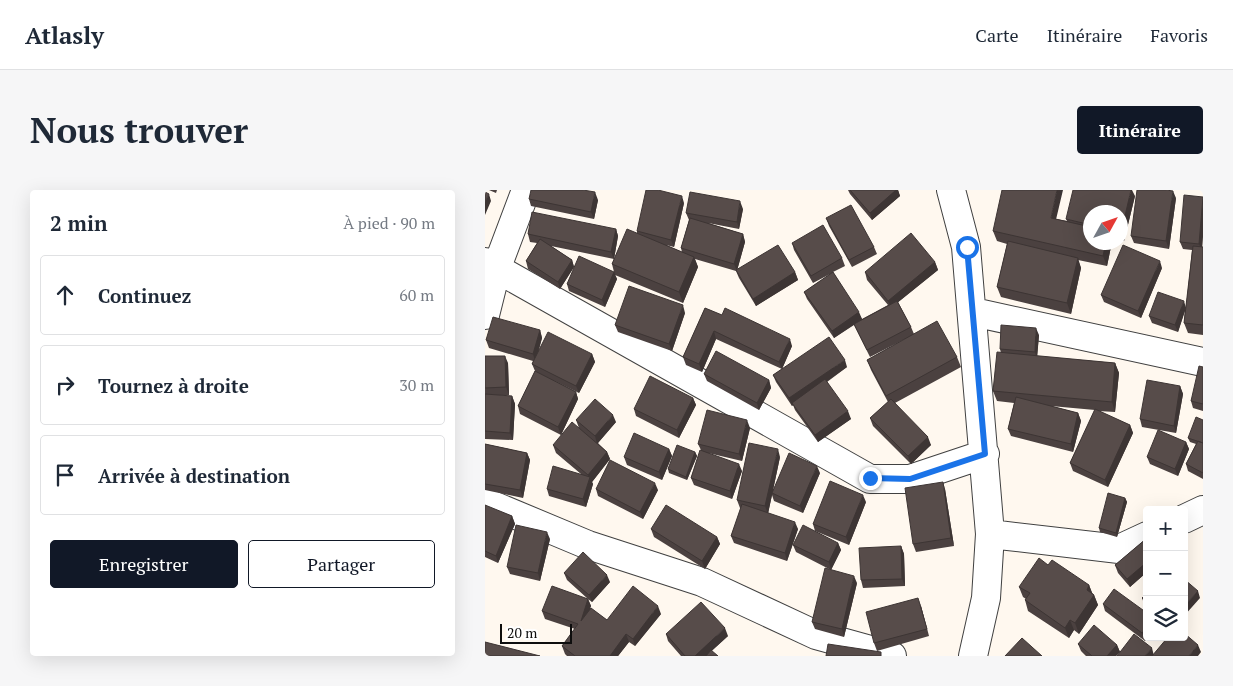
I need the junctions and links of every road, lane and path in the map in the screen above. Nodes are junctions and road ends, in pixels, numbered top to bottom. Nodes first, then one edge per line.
1 (526, 190) edge
2 (951, 190) edge
3 (491, 264) edge
4 (973, 312) junction
5 (485, 315) edge
6 (1203, 362) edge
7 (985, 454) junction
8 (485, 502) edge
9 (1203, 510) edge
10 (1188, 517) edge
11 (990, 534) junction
12 (1143, 538) edge
13 (892, 656) edge
14 (973, 656) edge

1 - 3 street
2 - 4 street
3 - 5 street
3 - 7 street
4 - 6 street
4 - 7 street
7 - 11 street
8 - 13 street
9 - 10 street
11 - 12 street
11 - 14 street

